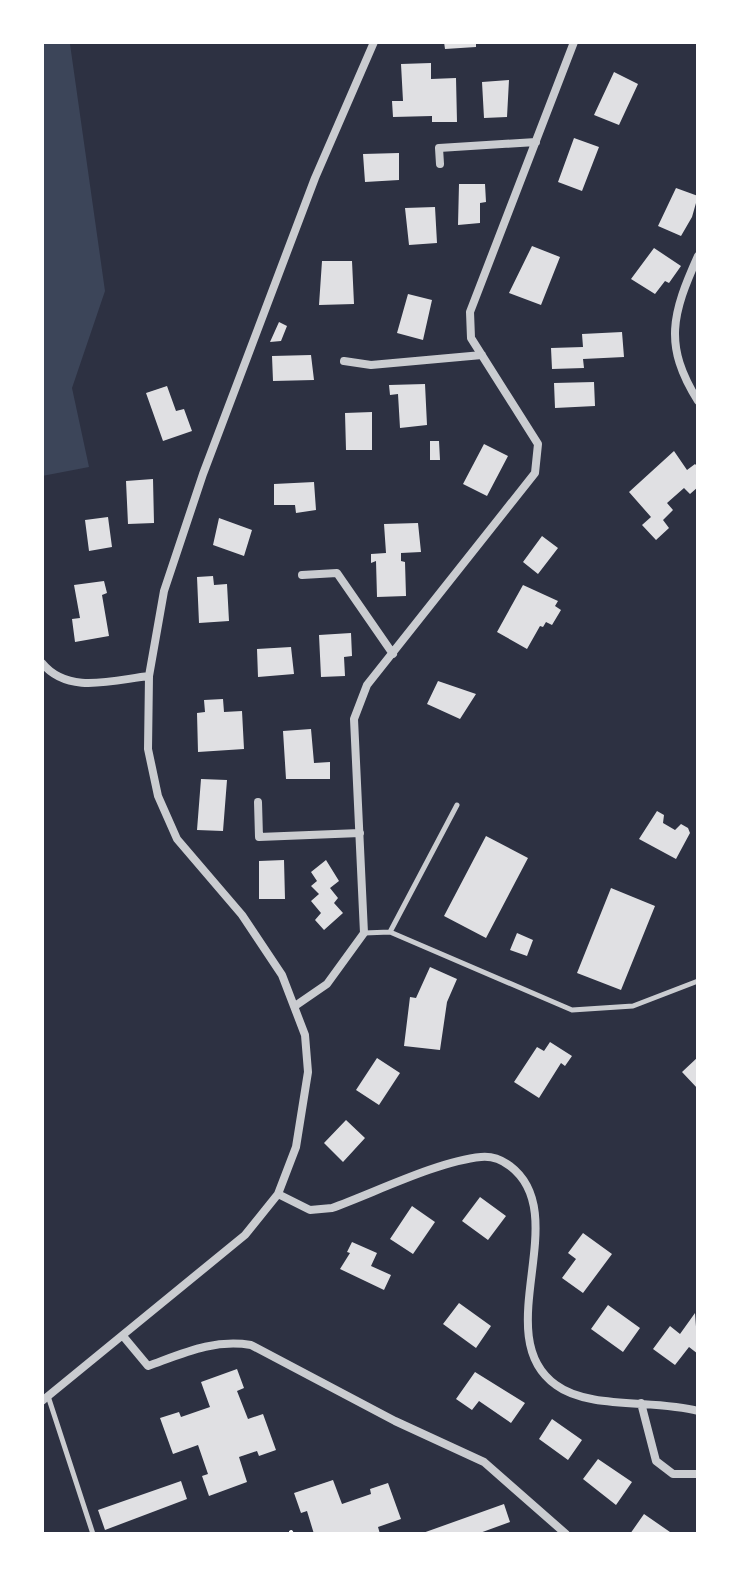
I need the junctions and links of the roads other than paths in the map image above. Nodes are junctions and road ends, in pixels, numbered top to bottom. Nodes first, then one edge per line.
1 (374, 42) edge
2 (574, 42) edge
3 (536, 142) junction
4 (440, 164) dead end
5 (698, 256) edge
6 (482, 355) junction
7 (344, 361) dead end
8 (698, 401) edge
9 (302, 575) dead end
10 (393, 654) junction
11 (42, 663) edge
12 (149, 676) junction
13 (258, 802) dead end
14 (457, 805) dead end
15 (360, 833) junction
16 (390, 932) junction
17 (364, 933) junction
18 (698, 981) edge
19 (295, 1006) junction
20 (278, 1194) junction
21 (123, 1336) junction
22 (45, 1399) edge
23 (641, 1403) junction
24 (698, 1411) edge
25 (698, 1474) edge
26 (93, 1534) edge
27 (566, 1534) edge

1 - 12 street
2 - 3 street
3 - 4 street
3 - 6 street
5 - 8 street
6 - 7 street
6 - 10 street
9 - 10 street
10 - 15 street
11 - 12 street
12 - 19 street
13 - 15 street
14 - 16 lane
15 - 17 street
16 - 17 lane
16 - 18 lane
17 - 19 street
19 - 20 street
20 - 21 street
20 - 23 street
21 - 22 street
21 - 27 street
22 - 26 lane
23 - 24 street
23 - 25 street

